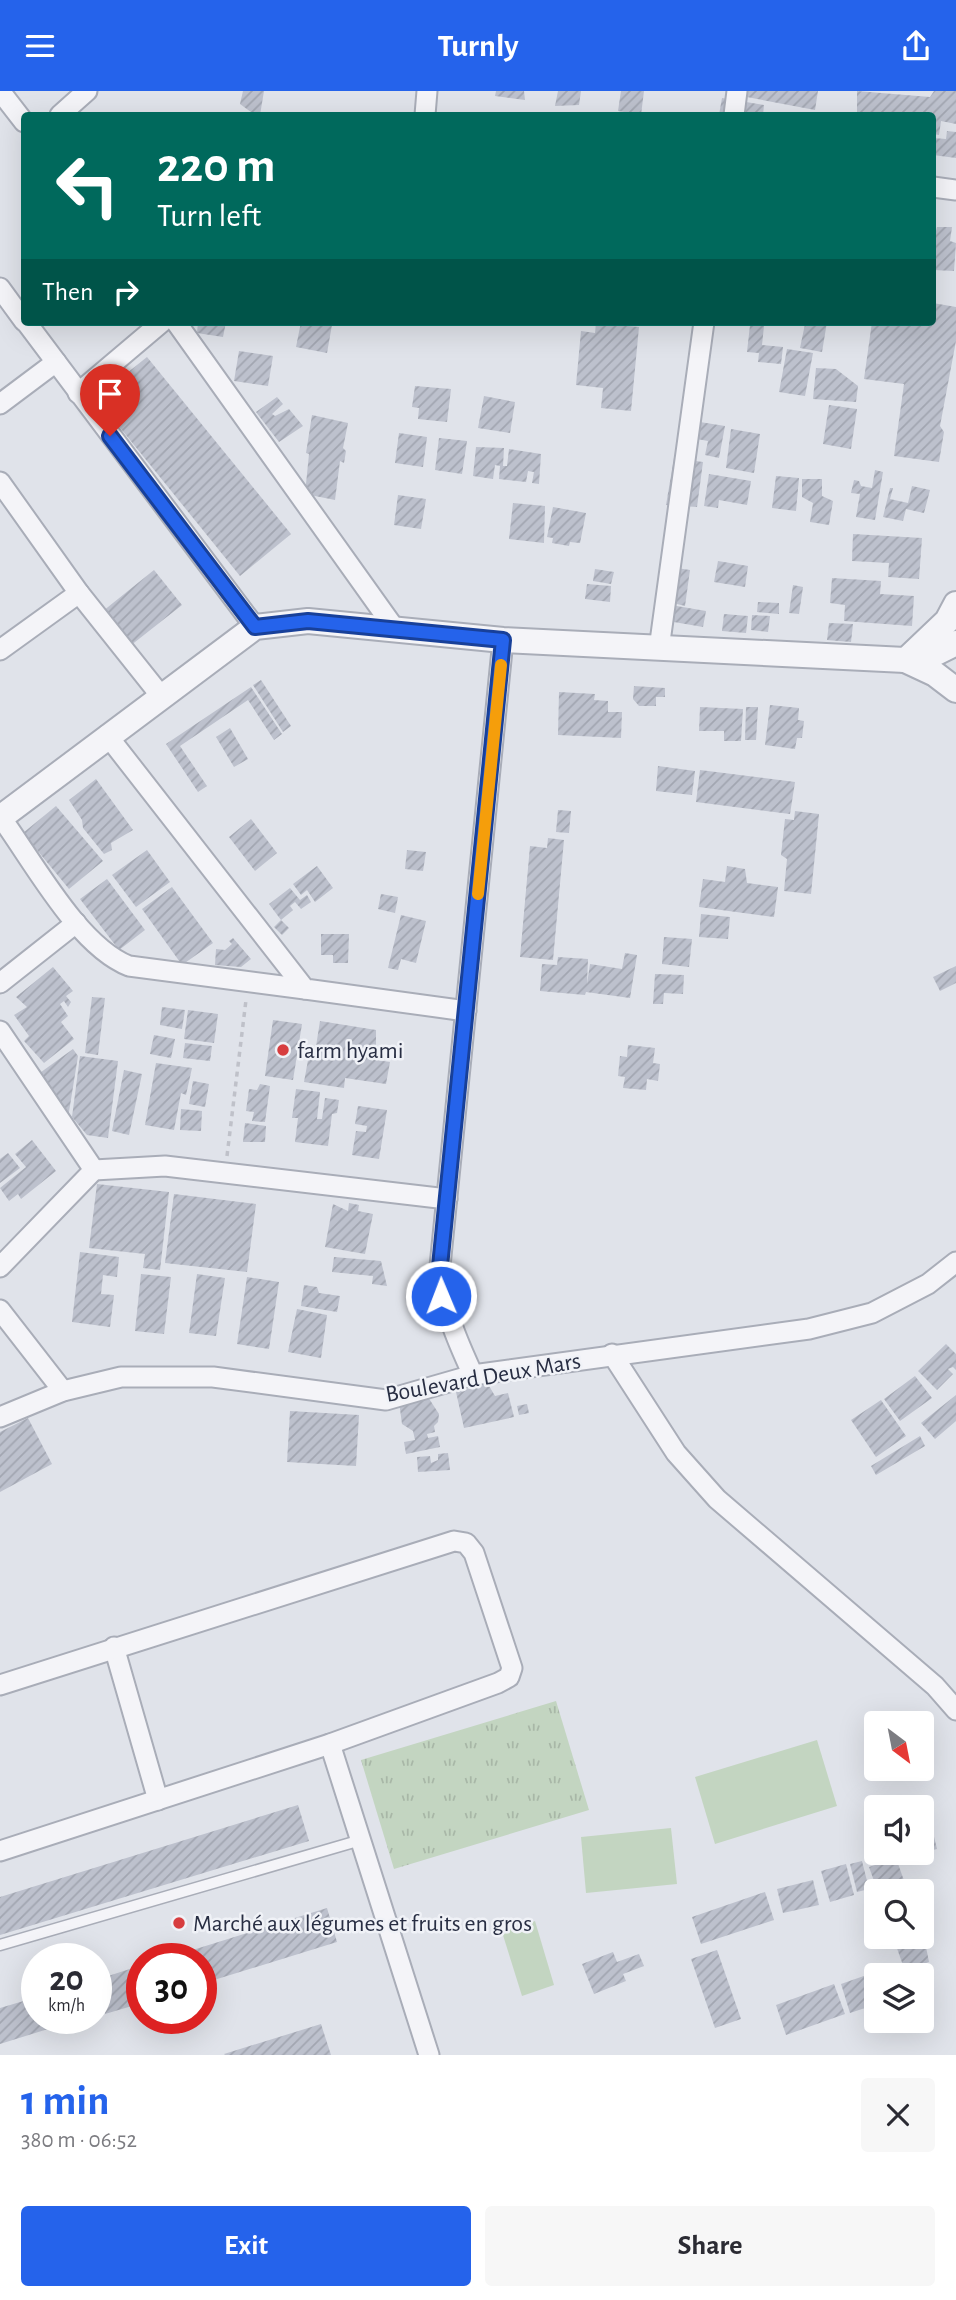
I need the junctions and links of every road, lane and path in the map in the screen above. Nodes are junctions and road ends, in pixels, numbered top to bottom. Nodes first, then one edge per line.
1 (0, 91) edge
2 (87, 91) edge
3 (427, 91) edge
4 (737, 91) edge
5 (63, 112) edge
6 (425, 112) edge
7 (734, 112) edge
8 (21, 118) edge
9 (936, 187) edge
10 (956, 190) edge
11 (0, 288) edge
12 (21, 316) edge
13 (29, 326) edge
14 (157, 326) edge
15 (179, 326) edge
16 (703, 326) edge
17 (56, 362) junction
18 (78, 393) junction
19 (0, 404) edge
20 (0, 482) edge
21 (79, 593) junction
22 (956, 604) edge
23 (255, 627) junction
24 (395, 629) junction
25 (503, 640) junction
26 (956, 643) edge
27 (2, 646) edge
28 (659, 649) junction
29 (905, 660) junction
30 (956, 690) edge
31 (160, 696) junction
32 (107, 734) junction
33 (0, 817) edge
34 (76, 923) junction
35 (0, 983) edge
36 (248, 984) junction
37 (304, 989) junction
38 (466, 1011) junction
39 (0, 1031) edge
40 (94, 1170) junction
41 (225, 1175) junction
42 (447, 1199) junction
43 (956, 1262) edge
44 (0, 1267) edge
45 (0, 1310) edge
46 (612, 1355) junction
47 (473, 1375) junction
48 (64, 1391) junction
49 (0, 1417) edge
50 (114, 1647) junction
51 (0, 1685) edge
52 (956, 1710) edge
53 (330, 1744) junction
54 (158, 1800) junction
55 (360, 1840) junction
56 (0, 1851) edge
57 (0, 1945) edge
58 (429, 2055) edge

1 - 8 street
2 - 5 street
3 - 6 street
4 - 7 street
9 - 10 street
11 - 12 street
13 - 17 street
14 - 18 street
15 - 24 street
16 - 28 street
17 - 18 street
17 - 19 street
18 - 23 street
20 - 21 street
21 - 27 street
21 - 31 street
22 - 29 street
23 - 24 street
23 - 31 street
24 - 25 street
25 - 28 street
25 - 38 street
26 - 29 street
28 - 29 street
29 - 30 street
31 - 32 street
32 - 33 street
32 - 37 street
33 - 34 street
34 - 35 street
34 - 36 street
36 - 37 street
36 - 41 path
37 - 38 street
38 - 42 street
39 - 40 street
40 - 41 street
40 - 44 street
41 - 42 street
42 - 47 street
43 - 46 street, Boulevard Deux Mars
45 - 48 street
46 - 47 street, Boulevard Deux Mars
46 - 52 street
47 - 48 street, Boulevard Deux Mars
48 - 49 street, Boulevard Deux Mars
50 - 51 street
50 - 53 street
50 - 54 street
53 - 54 street
53 - 55 street
54 - 56 street
55 - 57 lane
55 - 58 street

